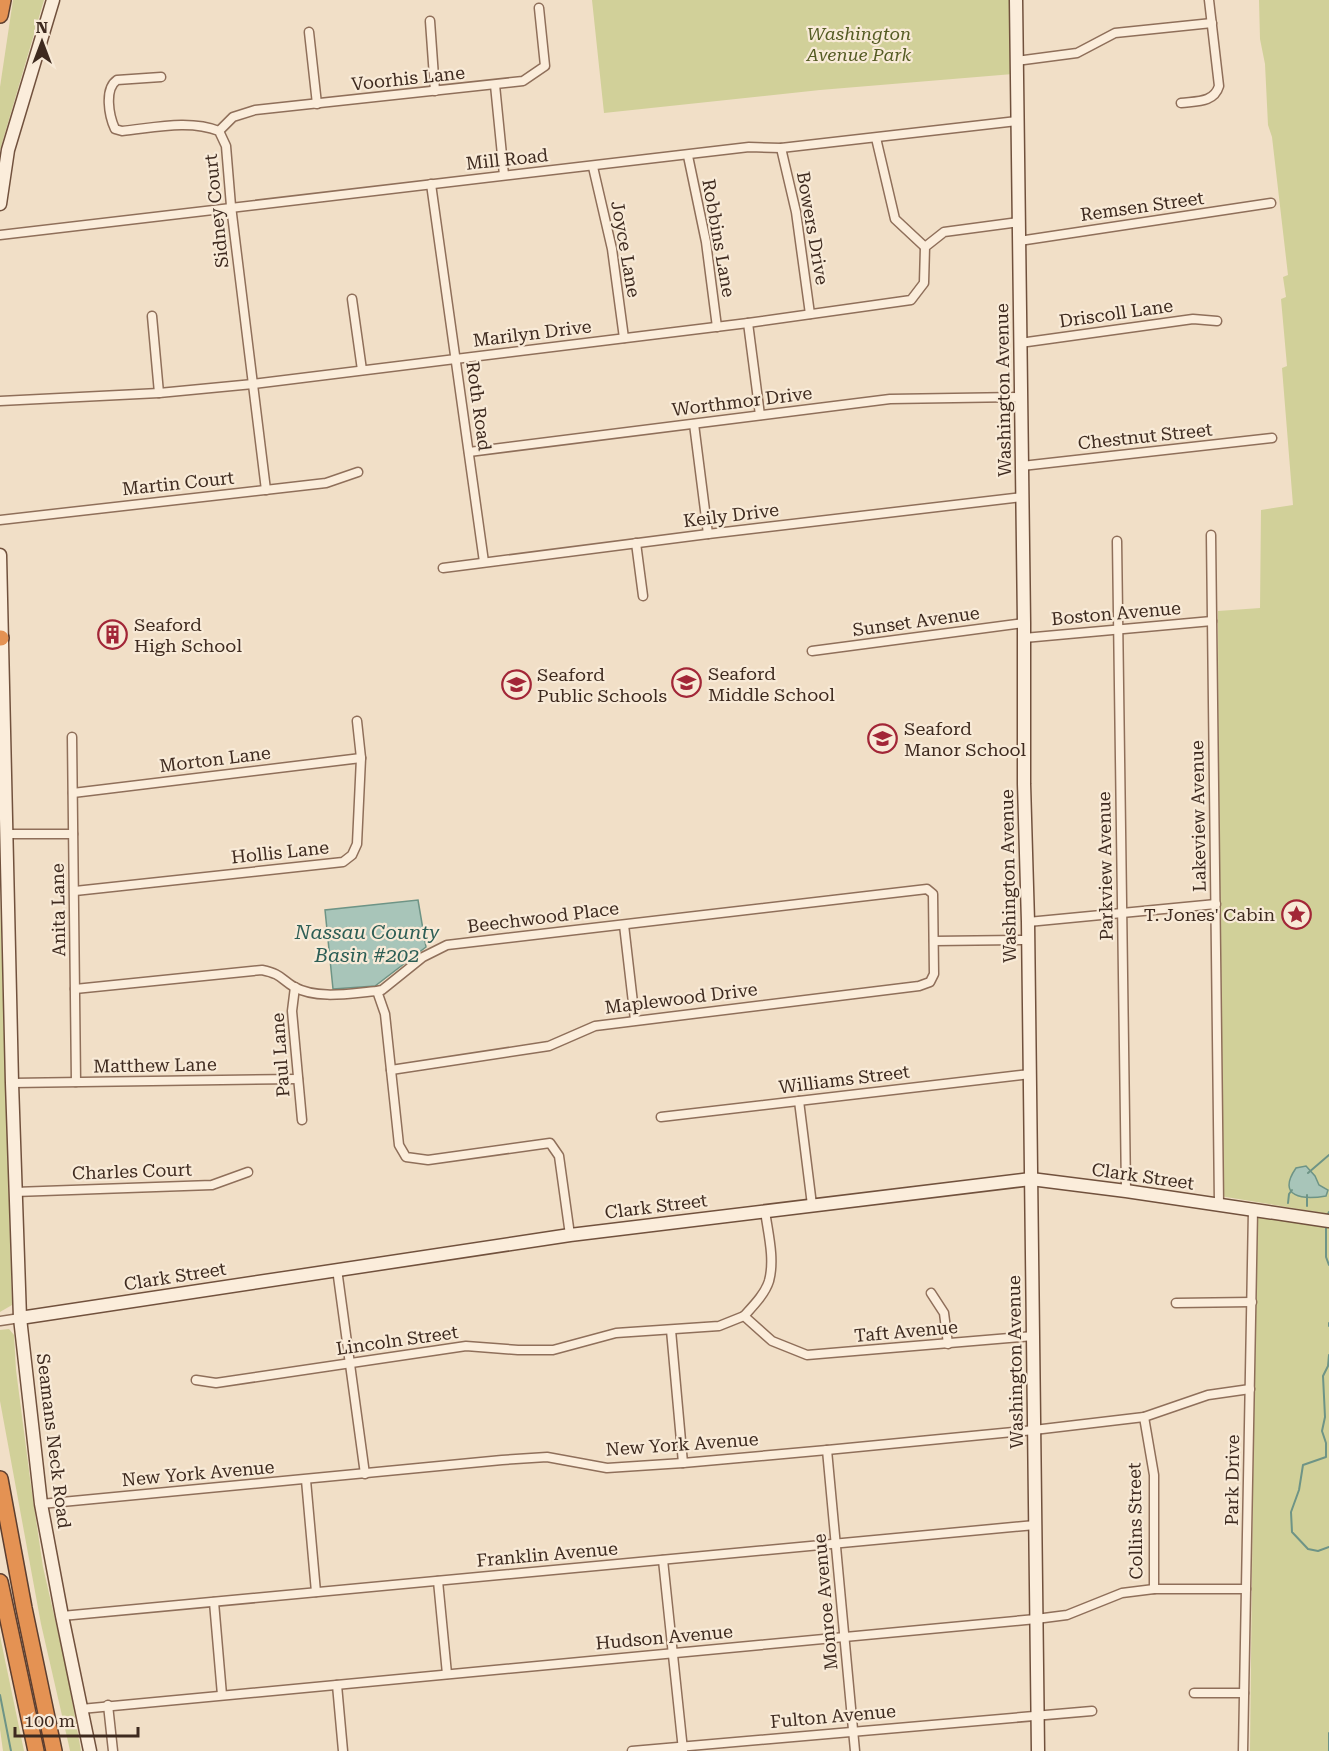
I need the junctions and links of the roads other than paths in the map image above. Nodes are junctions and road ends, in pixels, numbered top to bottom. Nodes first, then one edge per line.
1 (3, 0) edge
2 (53, 0) edge
3 (1016, 0) edge
4 (1209, 0) edge
5 (539, 8) dead end
6 (0, 15) edge
7 (430, 21) dead end
8 (1212, 23) junction
9 (309, 32) dead end
10 (1016, 60) junction
11 (161, 76) dead end
12 (495, 85) junction
13 (435, 91) junction
14 (1181, 103) dead end
15 (317, 104) junction
16 (1017, 121) junction
17 (219, 132) junction
18 (876, 138) junction
19 (781, 148) junction
20 (688, 156) junction
21 (593, 167) junction
22 (504, 175) junction
23 (431, 184) junction
24 (1271, 203) dead end
25 (0, 204) edge
26 (231, 206) junction
27 (1018, 222) junction
28 (0, 235) edge
29 (1019, 241) junction
30 (925, 247) junction
31 (352, 299) dead end
32 (810, 314) junction
33 (152, 316) dead end
34 (1217, 321) dead end
35 (748, 323) junction
36 (717, 327) junction
37 (624, 338) junction
38 (1020, 343) junction
39 (456, 359) junction
40 (362, 370) junction
41 (253, 384) junction
42 (159, 393) junction
43 (1021, 397) junction
44 (0, 401) edge
45 (760, 415) junction
46 (694, 424) junction
47 (1272, 438) dead end
48 (469, 452) junction
49 (1022, 466) junction
50 (358, 471) dead end
51 (266, 490) junction
52 (1023, 497) junction
53 (0, 520) edge
54 (708, 534) junction
55 (1211, 535) dead end
56 (1117, 541) dead end
57 (636, 543) junction
58 (0, 555) edge
59 (484, 562) junction
60 (443, 568) dead end
61 (643, 596) dead end
62 (1212, 621) junction
63 (1024, 623) junction
64 (1118, 630) junction
65 (1, 638) edge
66 (1024, 638) junction
67 (813, 651) dead end
68 (357, 721) dead end
69 (72, 737) dead end
70 (361, 758) junction
71 (73, 793) junction
72 (7, 834) junction
73 (73, 834) junction
74 (75, 891) junction
75 (1216, 904) junction
76 (1122, 913) junction
77 (1028, 922) junction
78 (624, 925) junction
79 (1027, 940) junction
80 (934, 941) junction
81 (295, 987) junction
82 (75, 989) junction
83 (377, 991) junction
84 (635, 1020) junction
85 (391, 1070) junction
86 (1030, 1074) junction
87 (298, 1079) junction
88 (76, 1082) junction
89 (12, 1083) junction
90 (799, 1101) junction
91 (661, 1117) dead end
92 (302, 1120) dead end
93 (248, 1172) dead end
94 (1031, 1179) junction
95 (1126, 1191) junction
96 (15, 1192) junction
97 (1219, 1204) junction
98 (812, 1205) junction
99 (1253, 1210) junction
100 (765, 1211) junction
101 (1324, 1220) edge
102 (570, 1235) junction
103 (337, 1269) junction
104 (931, 1293) dead end
105 (1252, 1302) junction
106 (1176, 1303) dead end
107 (744, 1316) junction
108 (20, 1317) junction
109 (0, 1321) edge
110 (671, 1330) junction
111 (1033, 1336) junction
112 (948, 1344) junction
113 (351, 1363) junction
114 (196, 1380) dead end
115 (1250, 1389) junction
116 (1143, 1417) junction
117 (1034, 1430) junction
118 (827, 1450) junction
119 (683, 1463) junction
120 (365, 1474) junction
121 (0, 1479) edge
122 (306, 1480) junction
123 (42, 1504) junction
124 (1035, 1525) junction
125 (836, 1543) junction
126 (663, 1560) junction
127 (438, 1581) junction
128 (0, 1582) edge
129 (1154, 1589) junction
130 (1246, 1589) junction
131 (316, 1592) junction
132 (214, 1602) junction
133 (62, 1616) junction
134 (1036, 1619) junction
135 (845, 1637) junction
136 (673, 1653) junction
137 (447, 1674) junction
138 (337, 1684) junction
139 (1244, 1693) junction
140 (1194, 1694) dead end
141 (222, 1695) junction
142 (108, 1705) junction
143 (81, 1708) junction
144 (1092, 1711) dead end
145 (1037, 1714) junction
146 (853, 1731) junction
147 (683, 1749) edge
148 (36, 1751) edge
149 (54, 1751) edge
150 (90, 1751) edge
151 (113, 1751) edge
152 (343, 1751) edge
153 (632, 1751) edge
154 (855, 1751) edge
155 (1038, 1751) edge
156 (1243, 1751) edge

1 - 6 highway
2 - 25 street
3 - 10 street, Washington Avenue
4 - 8 street
5 - 12 street, Voorhis Lane
7 - 13 street
8 - 10 street
8 - 14 street
9 - 15 street
10 - 16 street, Washington Avenue
11 - 17 street, Sidney Court
12 - 13 street, Voorhis Lane
12 - 22 street
13 - 15 street, Voorhis Lane
15 - 17 street, Voorhis Lane
16 - 18 street, Mill Road
16 - 27 street, Washington Avenue
17 - 26 street, Sidney Court
18 - 19 street, Mill Road
18 - 30 street
19 - 20 street, Mill Road
19 - 32 street, Bowers Drive
20 - 21 street, Mill Road
20 - 36 street, Robbins Lane
21 - 22 street, Mill Road
21 - 37 street, Joyce Lane
22 - 23 street, Mill Road
23 - 26 street, Mill Road
23 - 39 street, Roth Road
24 - 29 street, Remsen Street
26 - 28 street, Mill Road
26 - 41 street, Sidney Court
27 - 29 street, Washington Avenue
27 - 30 street
29 - 38 street, Washington Avenue
30 - 32 street, Marilyn Drive
31 - 40 street
32 - 35 street, Marilyn Drive
33 - 42 street
34 - 38 street, Driscoll Lane
35 - 36 street, Marilyn Drive
35 - 45 street
36 - 37 street, Marilyn Drive
37 - 39 street, Marilyn Drive
38 - 43 street, Washington Avenue
39 - 40 street, Marilyn Drive
39 - 48 street, Roth Road
40 - 41 street, Marilyn Drive
41 - 42 street, Marilyn Drive
41 - 51 street, Sidney Court
42 - 44 street, Marilyn Drive
43 - 45 street, Worthmor Drive
43 - 49 street, Washington Avenue
45 - 46 street, Worthmor Drive
46 - 48 street, Worthmor Drive
46 - 54 street
47 - 49 street, Chestnut Street
48 - 59 street, Roth Road
49 - 52 street, Washington Avenue
50 - 51 street, Martin Court
51 - 53 street, Martin Court
52 - 54 street, Keily Drive
52 - 63 street, Washington Avenue
54 - 57 street, Keily Drive
55 - 62 street, Lakeview Avenue
56 - 64 street, Parkview Avenue
57 - 59 street, Keily Drive
57 - 61 street
58 - 65 street, Seamans Neck Road
59 - 60 street, Keily Drive
62 - 64 street, Boston Avenue
62 - 75 street, Lakeview Avenue
63 - 66 street, Washington Avenue
63 - 67 street, Sunset Avenue
64 - 66 street, Boston Avenue
64 - 76 street, Parkview Avenue
65 - 72 street, Seamans Neck Road
66 - 77 street, Washington Avenue
68 - 70 street, Hollis Lane
69 - 71 street, Anita Lane
70 - 71 street, Morton Lane
70 - 74 street, Hollis Lane
71 - 73 street, Anita Lane
72 - 73 street
72 - 89 street, Seamans Neck Road
73 - 74 street, Anita Lane
74 - 82 street, Anita Lane
75 - 76 street
75 - 97 street, Lakeview Avenue
76 - 77 street
76 - 95 street, Parkview Avenue
77 - 79 street, Washington Avenue
78 - 80 street, Beechwood Place
78 - 83 street, Beechwood Place
78 - 84 street
79 - 80 street
79 - 86 street, Washington Avenue
80 - 84 street, Maplewood Drive
81 - 82 street
81 - 83 street
81 - 87 street, Paul Lane
82 - 88 street, Anita Lane
83 - 85 street
84 - 85 street, Maplewood Drive
85 - 102 street
86 - 90 street, Williams Street
86 - 94 street, Washington Avenue
87 - 88 street, Matthew Lane
87 - 92 street, Paul Lane
88 - 89 street, Matthew Lane
89 - 96 street, Seamans Neck Road
90 - 91 street, Williams Street
90 - 98 street
93 - 96 street, Charles Court
94 - 95 street, Clark Street
94 - 98 street, Clark Street
94 - 111 street, Washington Avenue
95 - 97 street, Clark Street
96 - 108 street, Seamans Neck Road
97 - 99 street, Clark Street
98 - 100 street, Clark Street
99 - 101 street, Clark Street
99 - 105 street, Park Drive
100 - 102 street, Clark Street
100 - 107 street
102 - 103 street, Clark Street
103 - 108 street, Clark Street
103 - 113 street
104 - 112 street
105 - 106 street
105 - 115 street, Park Drive
107 - 110 street, Lincoln Street
107 - 112 street, Taft Avenue
108 - 109 street, Clark Street
108 - 123 street, Seamans Neck Road
110 - 113 street, Lincoln Street
110 - 119 street
111 - 112 street, Taft Avenue
111 - 117 street, Washington Avenue
113 - 114 street, Lincoln Street
113 - 120 street
115 - 116 street, New York Avenue
115 - 130 street, Park Drive
116 - 117 street, New York Avenue
116 - 129 street, Collins Street
117 - 118 street, New York Avenue
117 - 124 street, Washington Avenue
118 - 119 street, New York Avenue
118 - 125 street, Monroe Avenue
119 - 120 street, New York Avenue
120 - 122 street, New York Avenue
121 - 149 highway
122 - 123 street, New York Avenue
122 - 131 street
123 - 133 street, Seamans Neck Road
124 - 125 street, Franklin Avenue
124 - 134 street, Washington Avenue
125 - 126 street, Franklin Avenue
125 - 135 street, Monroe Avenue
126 - 127 street, Franklin Avenue
126 - 136 street
127 - 131 street, Franklin Avenue
127 - 137 street
128 - 148 highway
129 - 130 street, Hudson Avenue
129 - 134 street, Hudson Avenue
130 - 139 street, Park Drive
131 - 132 street, Franklin Avenue
132 - 133 street, Franklin Avenue
132 - 141 street
133 - 143 street, Seamans Neck Road
134 - 135 street, Hudson Avenue
134 - 145 street, Washington Avenue
135 - 136 street, Hudson Avenue
135 - 146 street, Monroe Avenue
136 - 137 street, Hudson Avenue
136 - 147 street
137 - 138 street, Hudson Avenue
138 - 141 street, Hudson Avenue
138 - 152 street
139 - 140 street
139 - 156 street, Park Drive
141 - 142 street, Hudson Avenue
142 - 143 street, Hudson Avenue
142 - 151 street
143 - 150 street, Seamans Neck Road
144 - 145 street, Fulton Avenue
145 - 146 street, Fulton Avenue
145 - 155 street, Washington Avenue
146 - 147 street, Fulton Avenue
146 - 154 street, Monroe Avenue
147 - 153 street, Fulton Avenue

